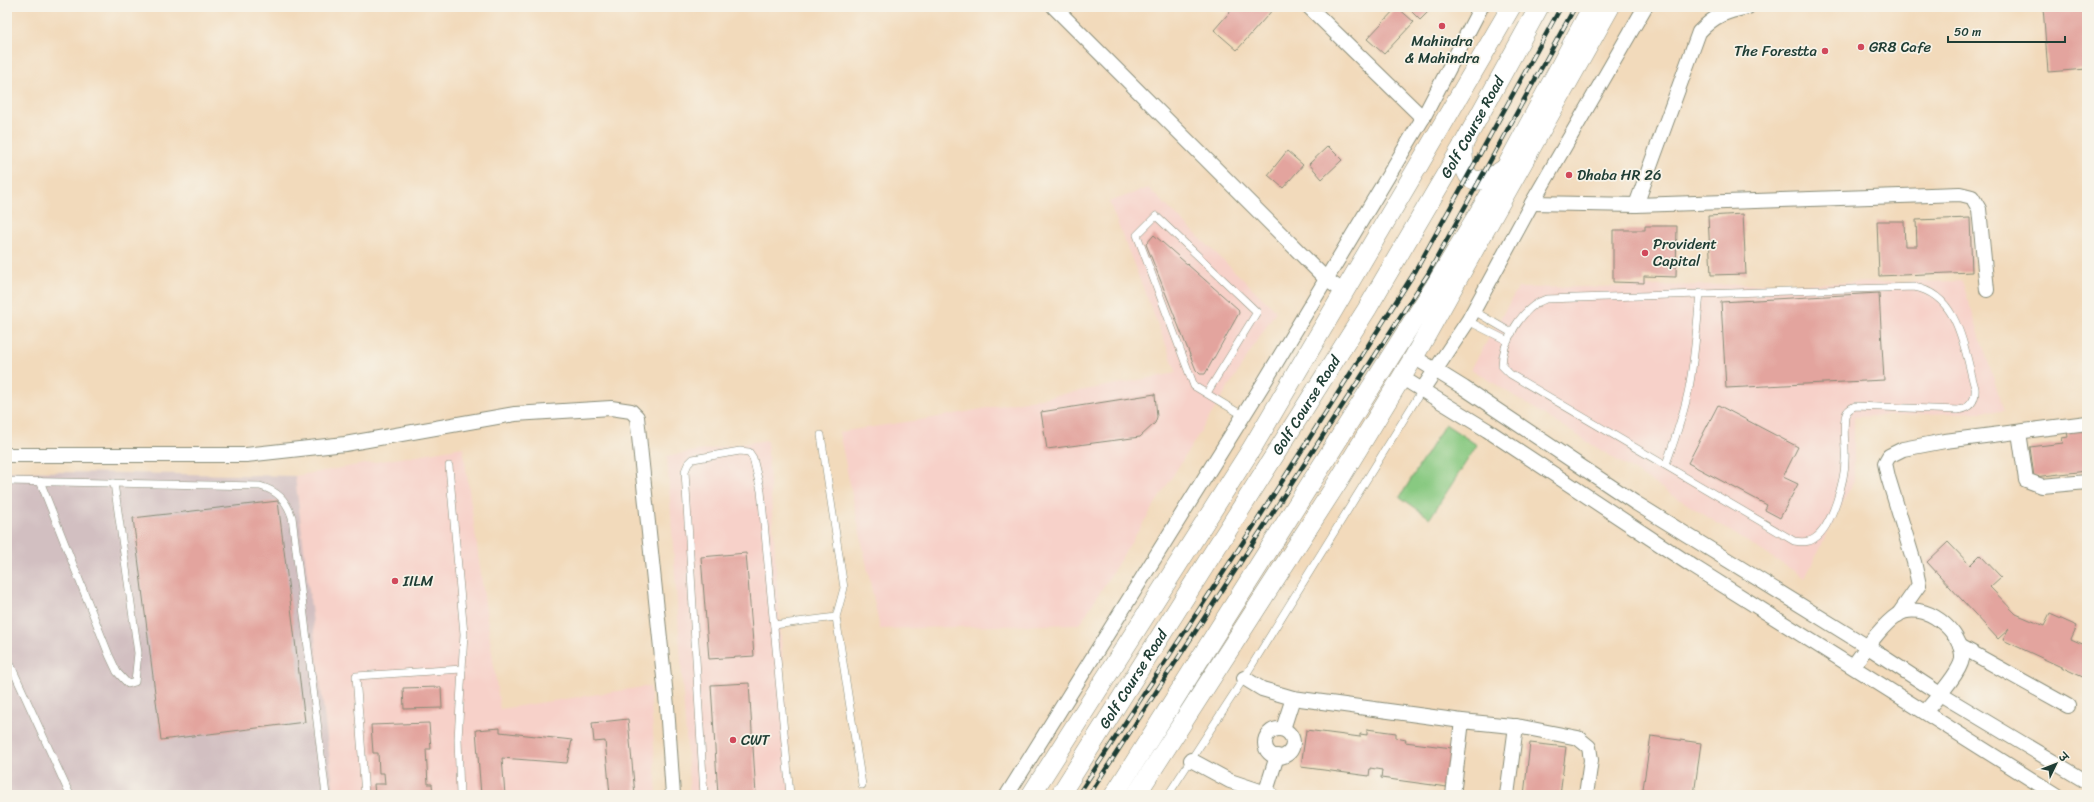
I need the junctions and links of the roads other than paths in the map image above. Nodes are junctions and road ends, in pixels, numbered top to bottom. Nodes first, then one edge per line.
1 (1054, 7) edge
2 (1308, 7) edge
3 (1481, 7) edge
4 (1511, 7) edge
5 (1539, 7) edge
6 (1592, 7) edge
7 (1610, 7) edge
8 (1645, 7) edge
9 (1748, 7) edge
10 (1423, 118) junction
11 (1463, 145) junction
12 (1505, 169) junction
13 (1532, 203) junction
14 (1636, 205) junction
15 (1326, 279) junction
16 (1987, 290) dead end
17 (1344, 292) junction
18 (1700, 293) junction
19 (1471, 316) junction
20 (1512, 333) junction
21 (1508, 341) junction
22 (1414, 358) junction
23 (1436, 370) junction
24 (1401, 377) junction
25 (1422, 390) junction
26 (1207, 393) junction
27 (1244, 416) junction
28 (2087, 423) edge
29 (2019, 432) junction
30 (821, 435) dead end
31 (1252, 448) junction
32 (7, 455) edge
33 (1271, 461) junction
34 (1666, 464) junction
35 (449, 466) dead end
36 (1321, 468) junction
37 (1339, 480) junction
38 (7, 481) edge
39 (40, 481) junction
40 (2087, 482) edge
41 (114, 483) junction
42 (1634, 502) junction
43 (1622, 521) junction
44 (1705, 546) junction
45 (1694, 567) junction
46 (1898, 615) junction
47 (836, 617) junction
48 (774, 624) junction
49 (1960, 646) junction
50 (1868, 647) junction
51 (7, 657) edge
52 (1853, 666) junction
53 (462, 669) junction
54 (1244, 678) junction
55 (1940, 694) junction
56 (1293, 698) junction
57 (2068, 706) dead end
58 (1926, 712) junction
59 (1462, 721) junction
60 (1516, 726) junction
61 (1283, 730) junction
62 (1277, 756) junction
63 (1191, 760) junction
64 (2087, 782) edge
65 (862, 785) dead end
66 (1269, 793) edge
67 (70, 795) edge
68 (326, 795) edge
69 (365, 795) edge
70 (460, 795) edge
71 (673, 795) edge
72 (704, 795) edge
73 (790, 795) edge
74 (1006, 795) edge
75 (1031, 795) edge
76 (1060, 795) edge
77 (1114, 795) edge
78 (1136, 795) edge
79 (1168, 795) edge
80 (1453, 795) edge
81 (1507, 795) edge
82 (1586, 795) edge
83 (2056, 795) edge

1 - 15 street
2 - 10 street
3 - 10 street
4 - 17 main road
5 - 11 main road, Golf Course Road
6 - 12 main road
7 - 22 main road
8 - 13 street
9 - 14 street
10 - 15 street
11 - 12 main road
11 - 33 main road, Golf Course Road
12 - 36 main road
13 - 14 street
13 - 19 street
14 - 16 street
15 - 17 street
15 - 27 street
17 - 31 main road
18 - 20 lane
18 - 34 lane
18 - 34 lane
19 - 20 lane
19 - 21 lane
19 - 23 street
20 - 21 lane
21 - 34 lane
22 - 23 street
22 - 24 main road
23 - 25 street
23 - 42 street
24 - 25 street
24 - 37 main road
25 - 43 street
25 - 54 lane
26 - 26 lane
26 - 27 lane
27 - 74 street
28 - 29 street
29 - 40 street
29 - 46 street
30 - 47 lane
31 - 33 main road
31 - 75 main road
32 - 71 street
33 - 76 main road, Golf Course Road
35 - 53 lane
36 - 37 main road
36 - 77 main road
37 - 78 main road
38 - 39 lane
39 - 41 lane
39 - 41 lane
41 - 68 lane
42 - 43 street
42 - 44 street
43 - 45 street
44 - 45 street
44 - 50 street
45 - 52 street
46 - 49 street
46 - 50 street
47 - 48 lane
47 - 65 lane
48 - 72 lane
48 - 73 lane
49 - 55 street
49 - 57 street
50 - 52 street
50 - 55 street
51 - 67 lane
52 - 58 street
53 - 69 lane
53 - 70 lane
54 - 56 street
54 - 63 lane
55 - 58 street
55 - 64 street
56 - 59 street
56 - 61 street
58 - 83 street
59 - 60 street
59 - 80 street
60 - 81 street
60 - 82 street
61 - 62 street
61 - 62 street
62 - 66 street
63 - 66 street
63 - 79 lane

